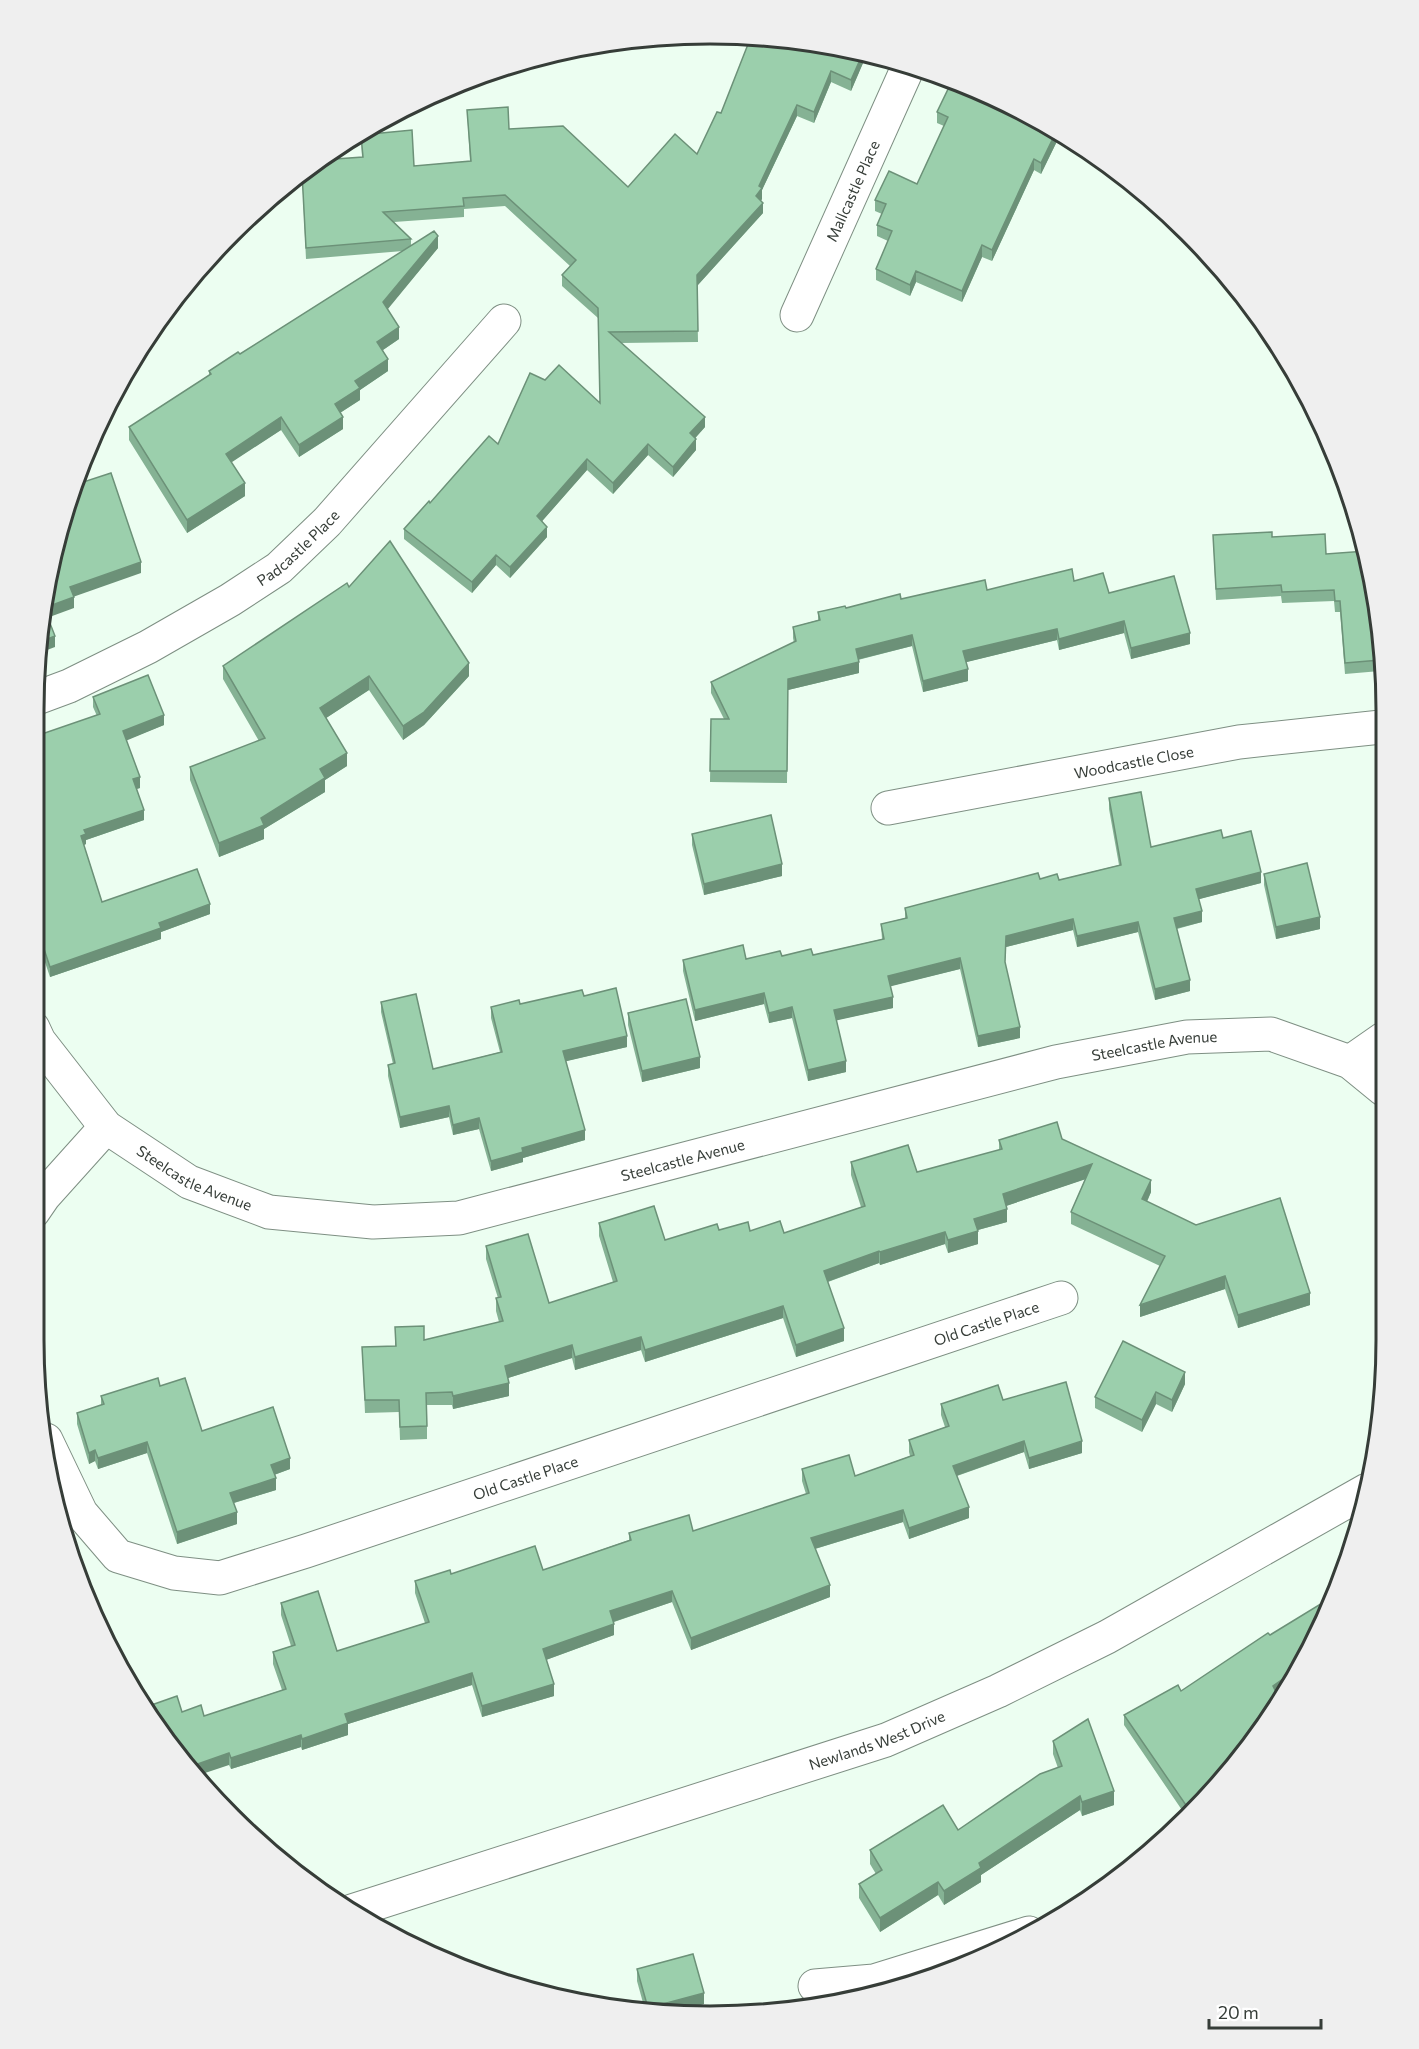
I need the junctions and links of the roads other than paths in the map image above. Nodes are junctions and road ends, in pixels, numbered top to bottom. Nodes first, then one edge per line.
1 (905, 73) edge
2 (797, 315) dead end
3 (504, 321) dead end
4 (44, 695) edge
5 (1376, 728) edge
6 (888, 808) dead end
7 (1376, 1044) edge
8 (44, 1047) edge
9 (1350, 1062) junction
10 (1376, 1083) edge
11 (106, 1127) junction
12 (44, 1196) edge
13 (1061, 1298) dead end
14 (54, 1457) edge
15 (1357, 1496) edge
16 (363, 1908) edge
17 (977, 1949) edge
18 (815, 1986) dead end

1 - 2 street, Mallcastle Place
3 - 4 street, Padcastle Place
5 - 6 street, Woodcastle Close
7 - 9 street
8 - 11 street, Steelcastle Avenue
9 - 10 street, Steelcastle Avenue
9 - 11 street, Steelcastle Avenue
11 - 12 street
13 - 14 street, Old Castle Place
15 - 16 street, Newlands West Drive
17 - 18 street

